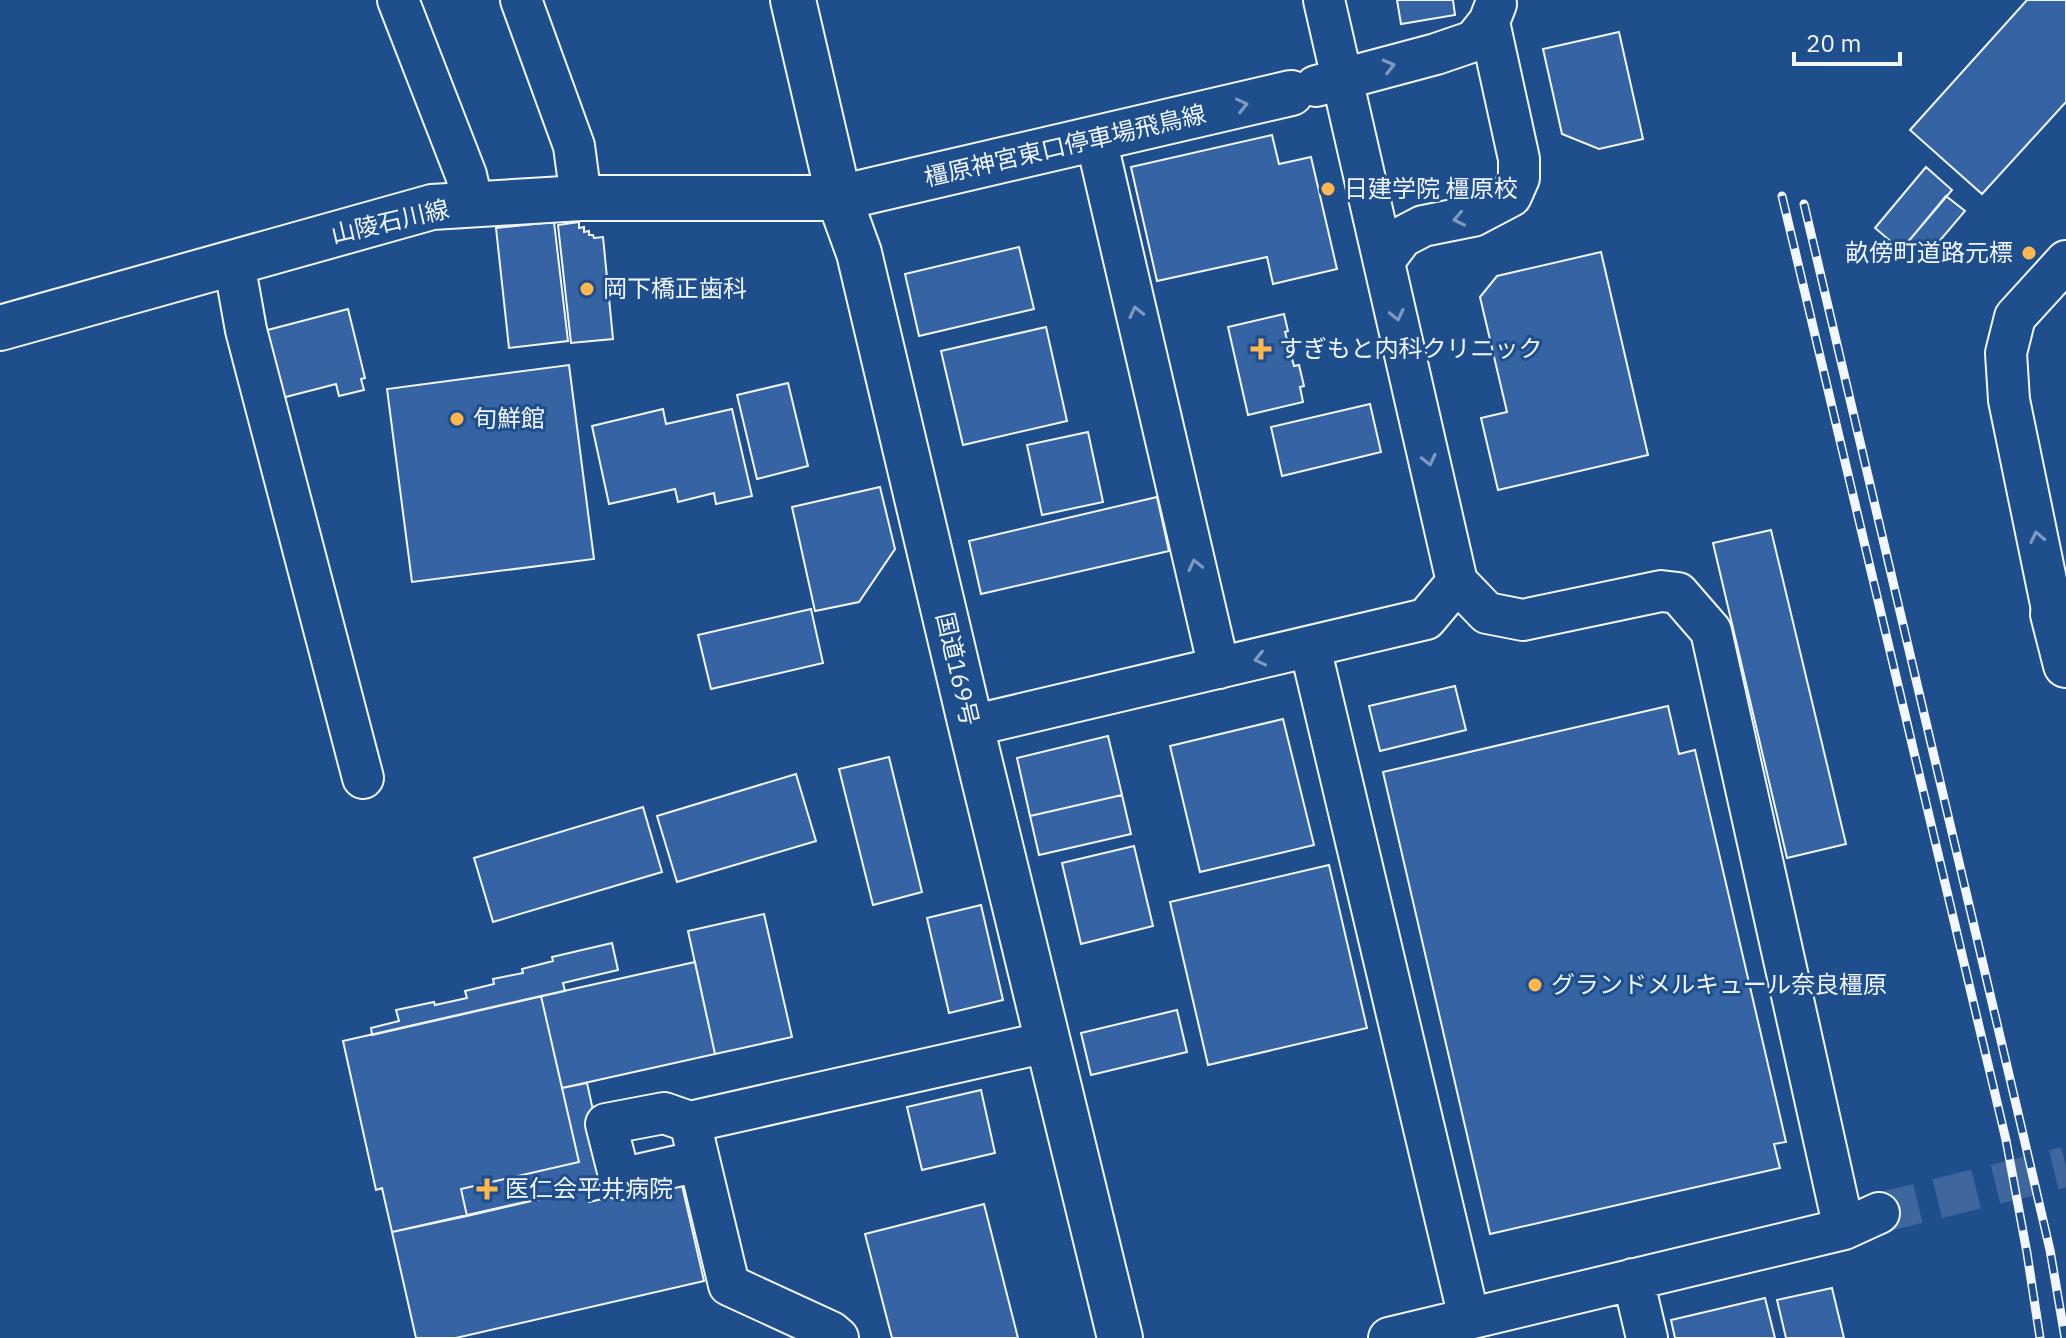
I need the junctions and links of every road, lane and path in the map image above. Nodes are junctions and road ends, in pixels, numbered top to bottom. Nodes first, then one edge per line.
1 (398, 0) edge
2 (521, 0) edge
3 (793, 0) edge
4 (1324, 0) edge
5 (1493, 11) edge
6 (1436, 54) junction
7 (1341, 79) junction
8 (1291, 93) junction
9 (1504, 95) junction
10 (1353, 130) junction
11 (1096, 139) junction
12 (581, 198) junction
13 (839, 198) junction
14 (473, 205) junction
15 (1384, 261) junction
16 (2066, 261) edge
17 (234, 263) junction
18 (0, 328) edge
19 (1457, 582) junction
20 (2060, 612) edge
21 (1310, 647) junction
22 (2066, 665) edge
23 (1219, 668) junction
24 (971, 726) junction
25 (363, 778) dead end
26 (1047, 1042) junction
27 (690, 1122) junction
28 (699, 1161) junction
29 (1633, 1279) junction
30 (1469, 1318) junction
31 (838, 1338) edge
32 (1120, 1338) edge
33 (1389, 1338) edge
34 (1647, 1338) edge

1 - 14 street
2 - 12 street
3 - 13 main road, 国道169号
4 - 7 street
5 - 6 street
5 - 9 street
7 -> 6 street
6 - 9 street
7 - 8 street
7 - 10 street
8 - 10 street
11 -> 8 main road, 橿原神宮東口停車場飛鳥線
9 -> 15 street
10 - 15 street
11 - 13 main road, 橿原神宮東口停車場飛鳥線
23 -> 11 street
12 - 13 main road, 山陵石川線
12 - 14 main road, 山陵石川線
13 - 24 main road, 国道169号
14 - 17 main road, 山陵石川線
15 -> 19 street
20 -> 16 street
17 - 18 main road, 山陵石川線
17 - 25 street
19 - 21 street
19 - 29 street
20 - 22 main road
21 -> 23 street
21 - 30 street
23 - 24 street
24 - 26 main road, 国道169号
26 - 27 street
26 - 32 main road, 国道169号
27 - 28 street
27 - 28 street
28 - 31 street
29 - 30 street
29 - 34 street
30 - 33 street

